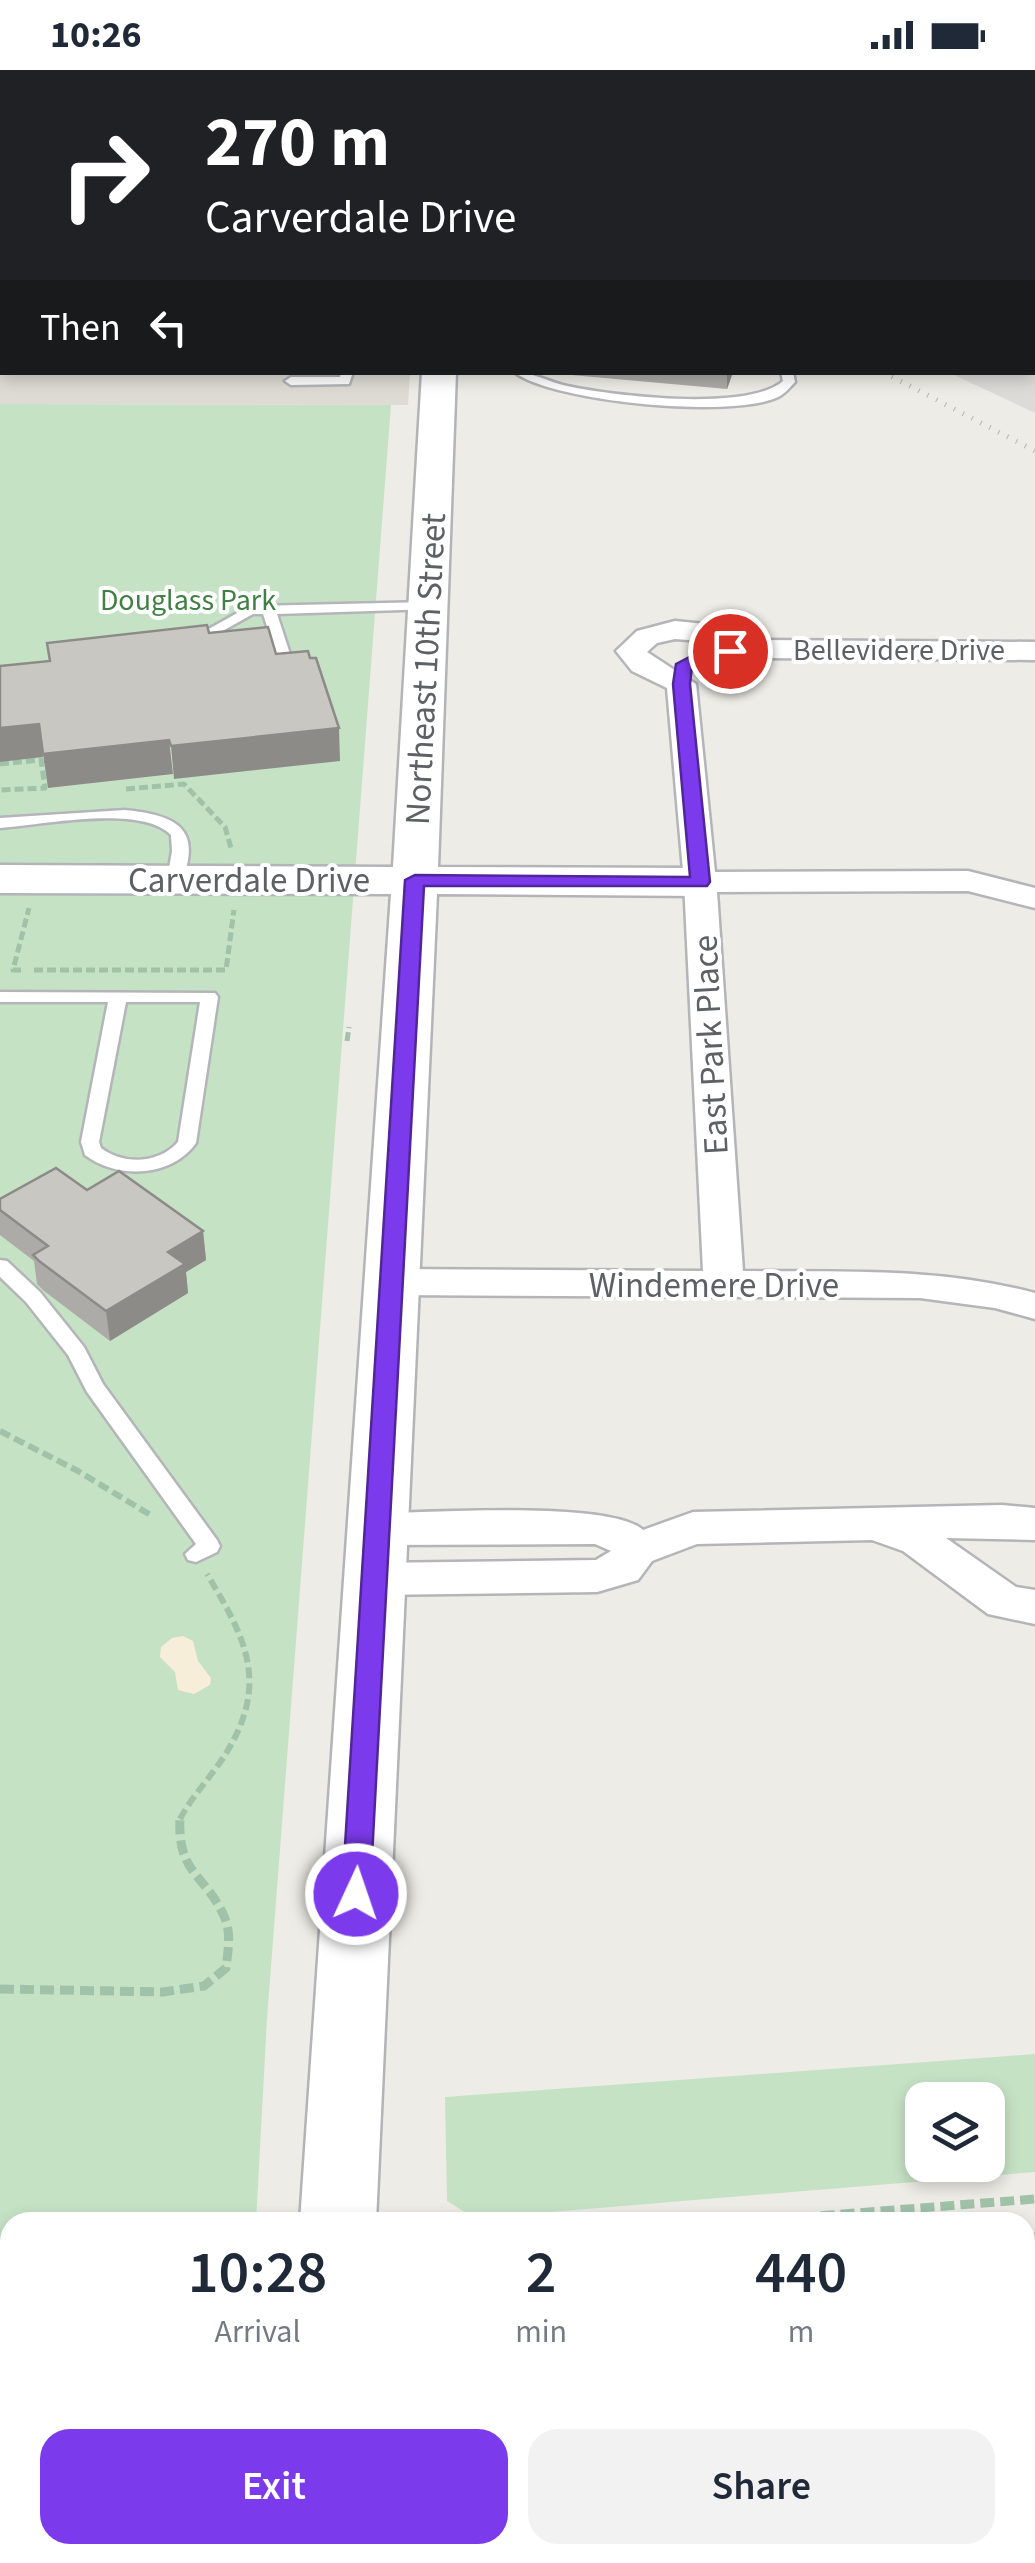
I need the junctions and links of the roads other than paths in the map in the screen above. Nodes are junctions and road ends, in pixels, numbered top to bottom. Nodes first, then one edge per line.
1 (347, 375) edge
2 (439, 375) edge
3 (526, 375) edge
4 (787, 375) edge
5 (291, 380) dead end
6 (428, 606) junction
7 (270, 610) junction
8 (752, 649) junction
9 (1035, 651) edge
10 (172, 653) edge
11 (284, 657) edge
12 (681, 684) junction
13 (0, 823) edge
14 (175, 880) junction
15 (415, 880) junction
16 (700, 882) junction
17 (16, 888) edge
18 (1035, 898) edge
19 (0, 997) edge
20 (118, 997) junction
21 (0, 1266) edge
22 (392, 1282) junction
23 (724, 1286) junction
24 (1035, 1306) edge
25 (1035, 1524) edge
26 (880, 1526) junction
27 (196, 1554) road end
28 (376, 1554) junction
29 (1035, 1606) edge
30 (339, 2212) edge

1 - 5 lane
2 - 6 main road, Northeast 10th Street
3 - 4 lane
6 - 7 lane
6 - 15 main road, Northeast 10th Street
7 - 10 lane
7 - 11 lane
8 - 9 street, Bellevidere Drive
8 - 12 street
8 - 12 street, Bellevidere Drive
12 - 16 street, East Park Place
13 - 14 lane
14 - 15 main road, Carverdale Drive
14 - 17 main road, Carverdale Drive
15 - 16 main road, Carverdale Drive
15 - 22 main road, Northeast 10th Street
16 - 18 street, Carverdale Drive
16 - 23 street, East Park Place
19 - 20 lane
20 - 20 lane
21 - 27 lane
22 - 23 street, Windemere Drive
22 - 28 main road, Northeast 10th Street
23 - 24 street, Windemere Drive
25 - 26 street
26 - 28 street
26 - 29 street
28 - 30 main road, Northeast 10th Street

